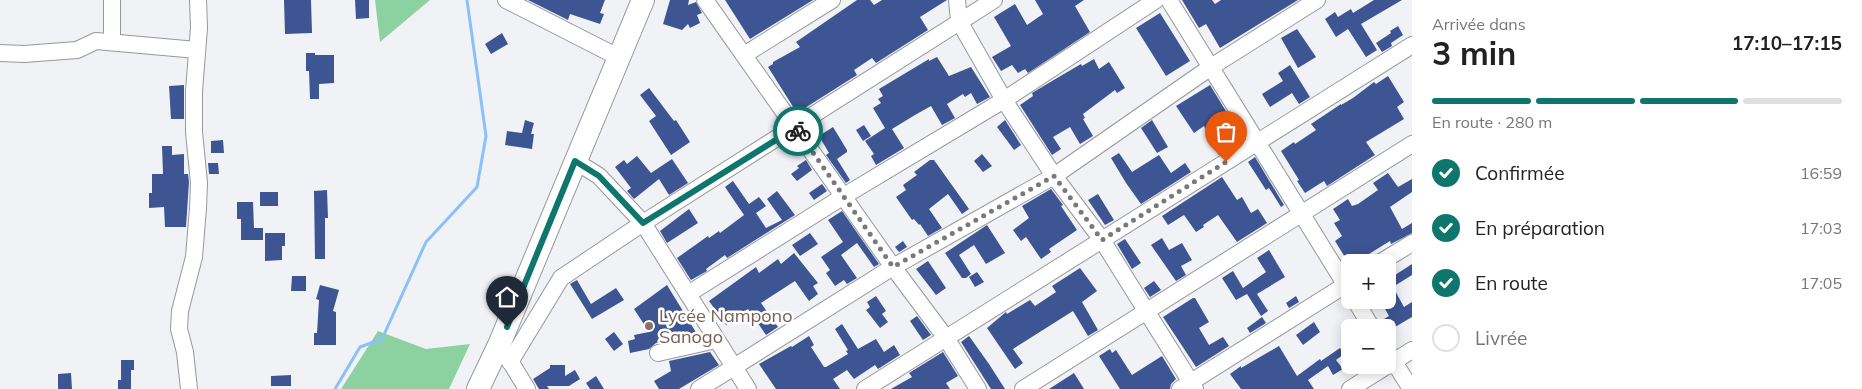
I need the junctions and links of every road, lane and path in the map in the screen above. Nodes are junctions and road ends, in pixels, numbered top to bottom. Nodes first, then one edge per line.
1 (112, 0) edge
2 (198, 0) edge
3 (506, 0) edge
4 (643, 0) edge
5 (705, 0) edge
6 (832, 0) edge
7 (957, 0) edge
8 (994, 0) edge
9 (1156, 0) edge
10 (1169, 0) edge
11 (1317, 0) edge
12 (959, 21) junction
13 (112, 42) junction
14 (1412, 45) edge
15 (197, 50) junction
16 (0, 53) edge
17 (744, 55) junction
18 (620, 58) junction
19 (1210, 67) junction
20 (1004, 100) junction
21 (795, 128) junction
22 (1257, 142) junction
23 (1412, 144) edge
24 (575, 161) junction
25 (1054, 176) junction
26 (844, 196) junction
27 (1302, 214) junction
28 (643, 223) junction
29 (1102, 240) junction
30 (1412, 243) edge
31 (1394, 254) edge
32 (893, 267) junction
33 (1341, 274) edge
34 (1341, 291) edge
35 (688, 294) junction
36 (1147, 311) junction
37 (946, 338) junction
38 (716, 340) junction
39 (1412, 350) edge
40 (658, 353) dead end
41 (505, 354) junction
42 (1396, 355) edge
43 (734, 367) junction
44 (1396, 367) edge
45 (1369, 374) edge
46 (1189, 387) edge
47 (189, 389) edge
48 (478, 389) edge
49 (527, 389) edge
50 (699, 389) edge
51 (748, 389) edge
52 (865, 389) edge
53 (978, 389) edge
54 (1023, 389) edge
55 (1350, 389) edge
56 (1410, 389) edge

1 - 13 street
2 - 15 street
3 - 18 street
4 - 18 highway
5 - 17 street
6 - 17 street
7 - 12 street
8 - 12 street
9 - 20 street
10 - 19 street
11 - 19 street
12 - 20 street
12 - 21 street
13 - 15 street
13 - 16 street
14 - 22 street
15 - 47 street
17 - 21 street
18 - 24 highway
19 - 22 street
19 - 25 street
20 - 25 street
20 - 26 street
21 - 26 street
21 - 28 street
22 - 27 street
22 - 29 street
23 - 27 street
24 - 28 street
24 - 41 highway
25 - 29 street
25 - 32 street
26 - 32 street
26 - 35 street
27 - 33 street
27 - 36 street
28 - 35 street
28 - 41 street
29 - 36 street
29 - 37 street
30 - 31 street
32 - 37 street
32 - 43 street
34 - 46 street
35 - 38 street
36 - 46 street
36 - 54 street
37 - 52 street
37 - 53 street
38 - 40 street
38 - 43 street
39 - 42 street
41 - 48 highway
41 - 49 street
43 - 50 street
43 - 51 street
44 - 56 street
45 - 55 street

